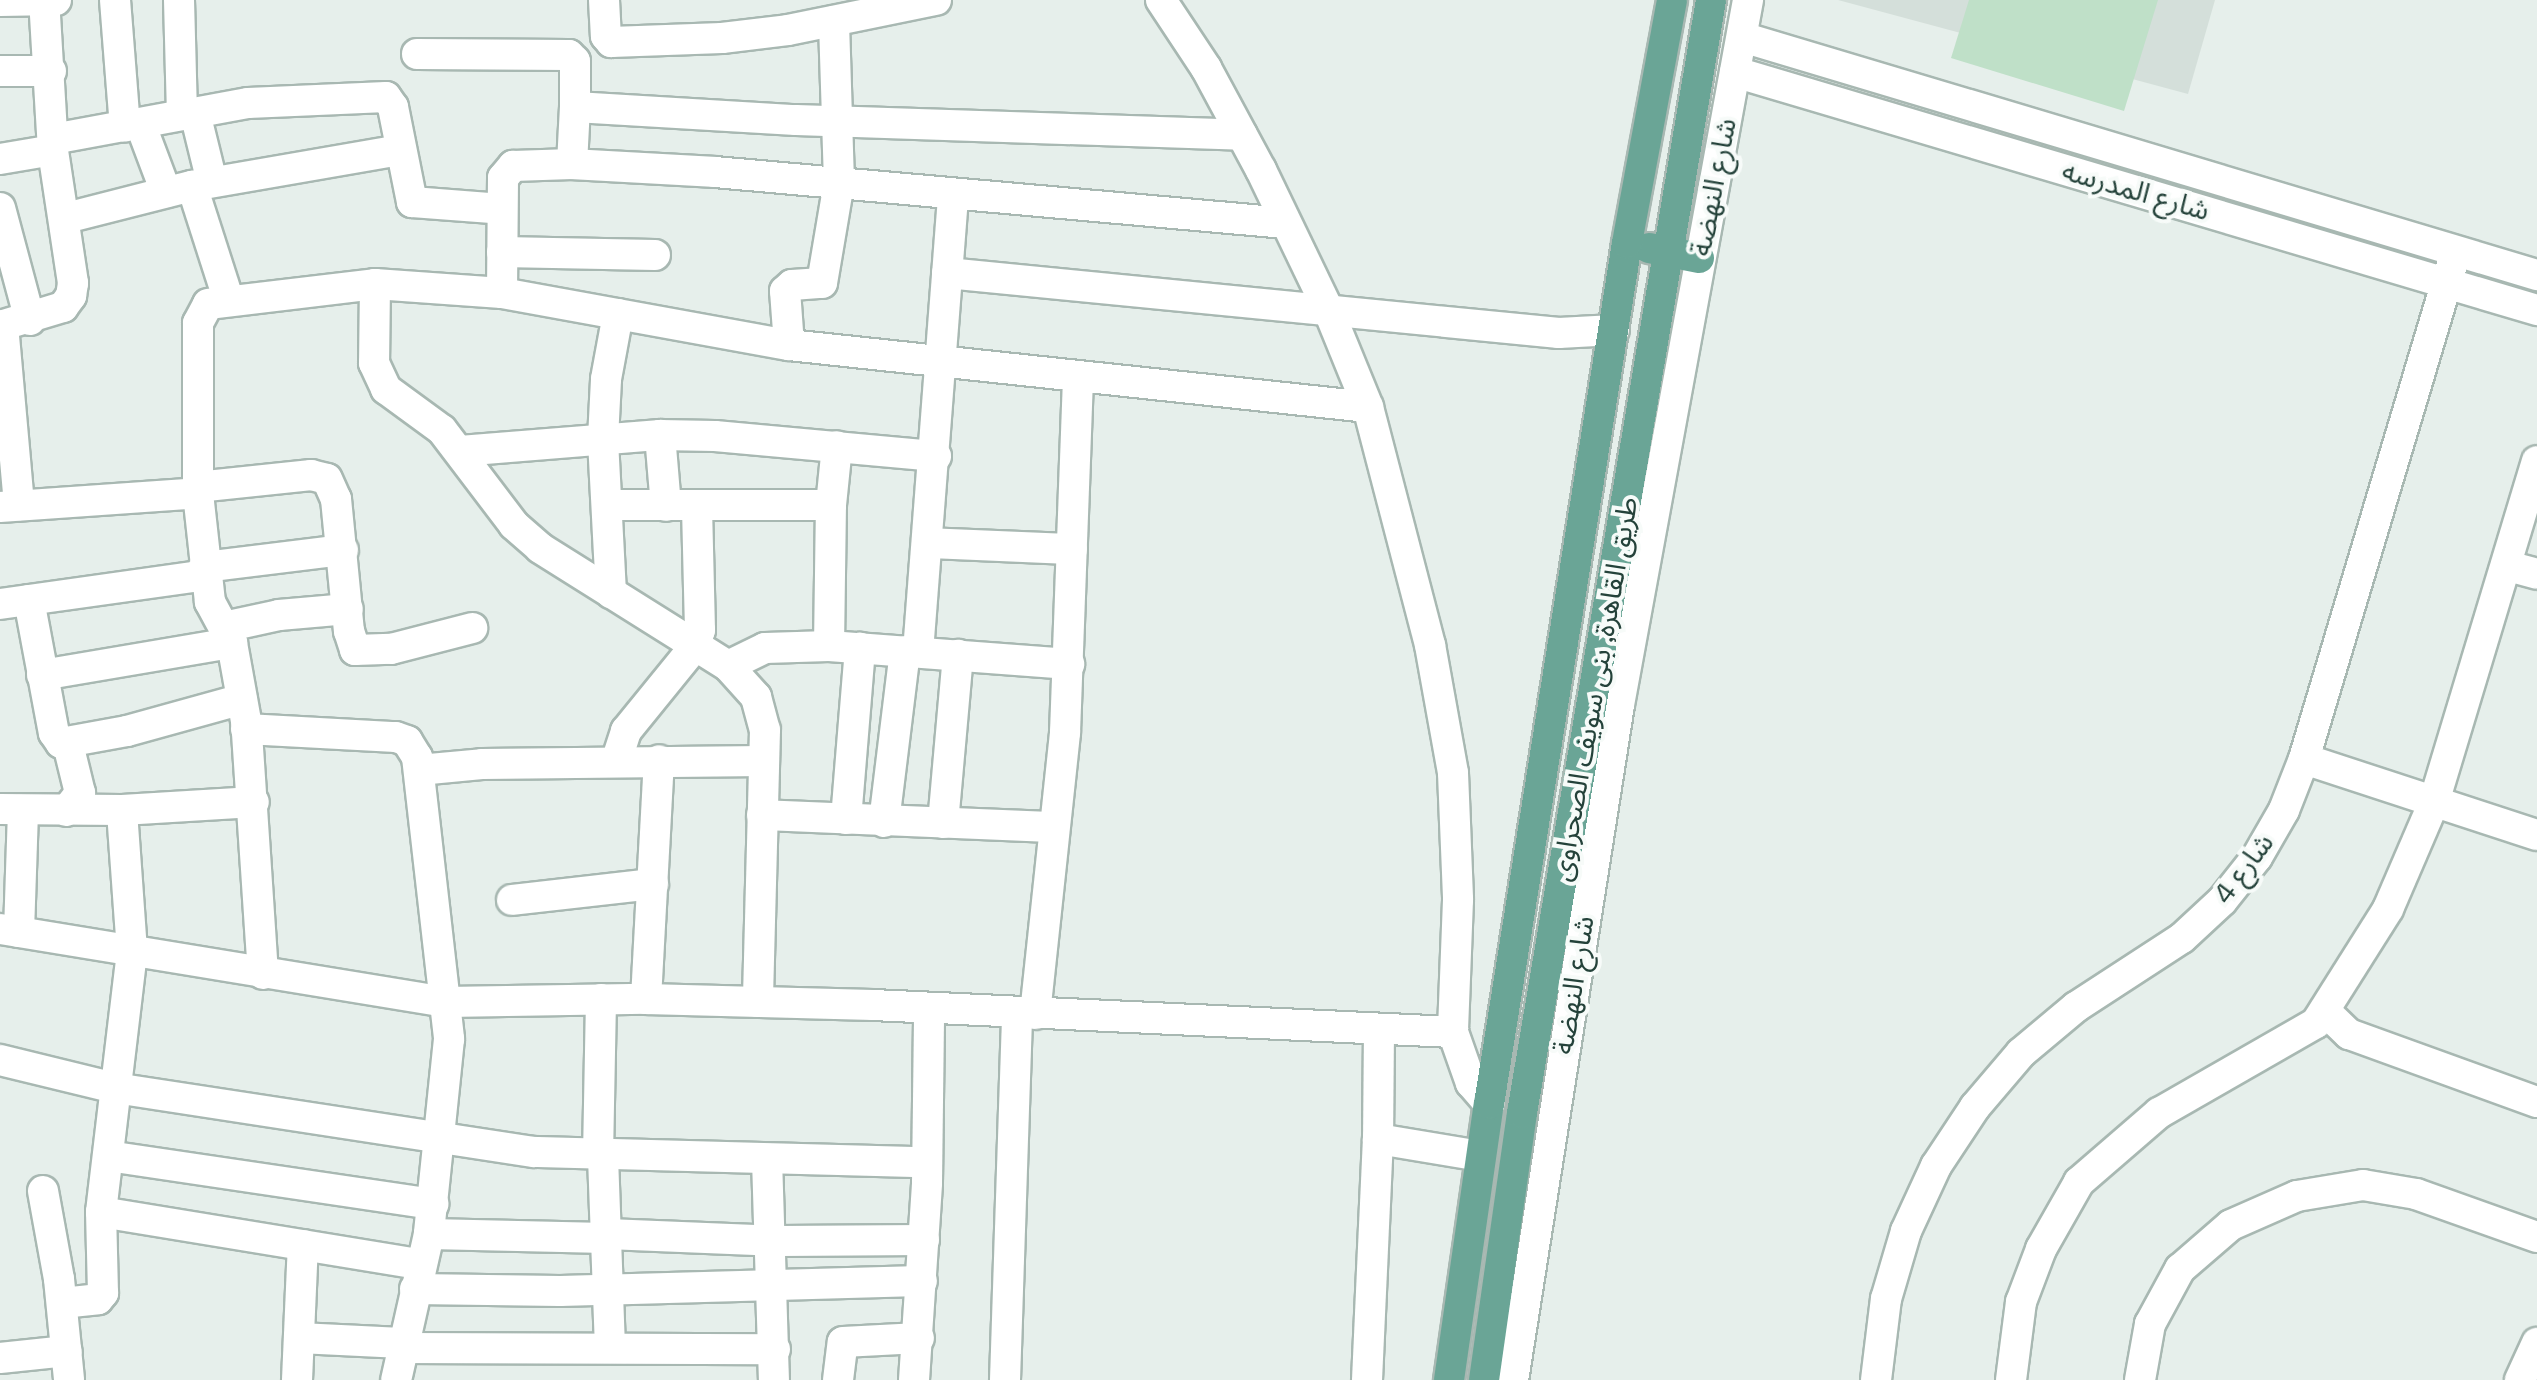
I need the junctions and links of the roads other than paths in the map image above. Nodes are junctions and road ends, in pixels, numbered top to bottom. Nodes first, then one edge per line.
1 (44, 0) edge
2 (56, 0) edge
3 (115, 0) edge
4 (178, 0) edge
5 (604, 0) edge
6 (936, 0) edge
7 (1161, 0) edge
8 (1672, 0) edge
9 (1711, 0) edge
10 (1748, 0) edge
11 (0, 1) edge
12 (834, 21) junction
13 (1742, 37) junction
14 (417, 54) dead end
15 (0, 71) edge
16 (51, 71) junction
17 (1735, 72) junction
18 (575, 107) junction
19 (188, 114) junction
20 (840, 120) junction
21 (132, 125) junction
22 (1242, 134) junction
23 (53, 144) junction
24 (400, 150) junction
25 (0, 159) edge
26 (572, 164) junction
27 (839, 182) junction
28 (190, 187) junction
29 (953, 195) junction
30 (0, 208) edge
31 (502, 210) junction
32 (66, 218) junction
33 (1286, 222) junction
34 (1627, 243) junction
35 (2456, 251) junction
36 (502, 252) junction
37 (1668, 252) junction
38 (654, 256) dead end
39 (1699, 258) junction
40 (8, 269) edge
41 (947, 273) junction
42 (2537, 275) edge
43 (2447, 282) junction
44 (374, 284) junction
45 (502, 293) junction
46 (228, 298) junction
47 (1328, 309) junction
48 (2537, 310) edge
49 (618, 314) junction
50 (11, 324) edge
51 (1614, 330) junction
52 (788, 346) junction
53 (940, 363) junction
54 (1078, 377) junction
55 (1368, 408) junction
56 (660, 435) junction
57 (603, 439) junction
58 (837, 446) junction
59 (460, 451) junction
60 (936, 456) junction
61 (2537, 461) edge
62 (198, 490) junction
63 (608, 505) junction
64 (831, 505) junction
65 (10, 506) edge
66 (666, 506) junction
67 (698, 506) junction
68 (928, 543) junction
69 (343, 550) junction
70 (1072, 550) junction
71 (2522, 570) edge
72 (205, 571) junction
73 (610, 593) junction
74 (14, 602) edge
75 (348, 609) junction
76 (472, 628) dead end
77 (228, 635) junction
78 (694, 646) junction
79 (829, 646) junction
80 (860, 648) junction
81 (911, 651) junction
82 (958, 655) junction
83 (1068, 664) junction
84 (728, 666) junction
85 (42, 675) junction
86 (244, 714) junction
87 (68, 744) junction
88 (2304, 759) junction
89 (659, 760) junction
90 (764, 761) junction
91 (616, 762) junction
92 (419, 770) junction
93 (254, 802) junction
94 (2434, 802) junction
95 (11, 809) edge
96 (122, 810) junction
97 (66, 811) junction
98 (762, 815) junction
99 (846, 820) junction
100 (884, 822) junction
101 (943, 824) junction
102 (1054, 827) junction
103 (2537, 835) edge
104 (653, 884) junction
105 (512, 900) dead end
106 (9, 930) edge
107 (132, 951) junction
108 (263, 974) junction
109 (601, 999) junction
110 (646, 999) junction
111 (446, 1002) junction
112 (758, 1002) junction
113 (929, 1008) junction
114 (2326, 1012) junction
115 (1026, 1014) junction
116 (1379, 1030) junction
117 (1453, 1032) junction
118 (0, 1060) edge
119 (115, 1088) junction
120 (2537, 1102) edge
121 (1488, 1104) junction
122 (1378, 1139) junction
123 (442, 1140) junction
124 (108, 1156) junction
125 (601, 1156) junction
126 (1482, 1156) junction
127 (768, 1160) junction
128 (927, 1162) junction
129 (43, 1192) dead end
130 (100, 1212) junction
131 (431, 1219) junction
132 (607, 1236) junction
133 (2537, 1238) edge
134 (924, 1240) junction
135 (772, 1241) junction
136 (303, 1245) junction
137 (418, 1277) junction
138 (922, 1281) junction
139 (773, 1284) junction
140 (607, 1290) junction
141 (62, 1303) junction
142 (299, 1338) junction
143 (919, 1338) junction
144 (2537, 1343) edge
145 (402, 1345) junction
146 (610, 1348) junction
147 (776, 1349) junction
148 (0, 1358) edge
149 (68, 1366) edge
150 (297, 1380) edge
151 (396, 1380) edge
152 (774, 1380) edge
153 (838, 1380) edge
154 (914, 1380) edge
155 (1005, 1380) edge
156 (1366, 1380) edge
157 (1449, 1380) edge
158 (1484, 1380) edge
159 (1513, 1380) edge
160 (1876, 1380) edge
161 (2011, 1380) edge
162 (2140, 1380) edge
163 (2520, 1380) edge

1 - 2 street
1 - 11 street
1 - 16 street
3 - 21 street
4 - 19 street
5 - 12 street
6 - 12 street
7 - 22 street
8 - 34 main road, طريق القاهرة, بنى سويف الصحراوى
9 - 37 main road, طريق القاهرة, بنى سويف الصحراوى
10 - 13 street, شارع النهضة
12 - 20 street
13 - 17 street, شارع النهضة
13 - 35 street, شارع المدرسه
14 - 18 street
15 - 16 street
16 - 23 street
17 - 39 street, شارع النهضة
17 - 43 street, شارع المدرسه
18 - 20 street
18 - 26 street
19 - 21 street
19 - 24 street
19 - 28 street
20 - 22 street
20 - 27 street
21 - 23 street
21 - 28 street
22 - 33 street
23 - 25 street
23 - 32 street
24 - 28 street
24 - 31 street
26 - 27 street
26 - 31 street
27 - 29 street
27 - 52 street
28 - 32 street
28 - 46 street
29 - 33 street
29 - 41 street
30 - 40 street
31 - 36 street
32 - 50 street
33 - 47 street
34 - 37 main road
34 - 51 main road, طريق القاهرة, بنى سويف الصحراوى
35 - 42 street, شارع المدرسه
35 - 43 street, شارع 4
36 - 38 street
36 - 45 street
37 - 39 main road
37 - 158 main road, طريق القاهرة, بنى سويف الصحراوى
39 - 159 street, شارع النهضة
40 - 50 street
41 - 47 street
41 - 53 street
43 - 48 street, شارع المدرسه
43 - 88 street, شارع 4
44 - 45 street
44 - 46 street
44 - 59 street
45 - 49 street
46 - 62 street
47 - 51 street
47 - 55 street
49 - 52 street
49 - 57 street
50 - 65 street
51 - 121 main road, طريق القاهرة, بنى سويف الصحراوى
52 - 53 street
53 - 54 street
53 - 60 street
54 - 55 street
54 - 70 street
55 - 117 street
56 - 57 street
56 - 58 street
56 - 66 street
57 - 59 street
57 - 63 street
58 - 60 street
58 - 64 street
59 - 73 street
60 - 68 street
61 - 71 street
62 - 65 street
62 - 69 street
62 - 72 street
63 - 66 street
63 - 73 street
64 - 67 street
64 - 79 street
66 - 67 street
67 - 78 street
68 - 70 street
68 - 81 street
69 - 72 street
69 - 75 street
70 - 83 street
71 - 94 street
72 - 74 street
72 - 77 street
73 - 78 street
74 - 85 street
75 - 76 street
75 - 77 street
77 - 85 street
77 - 86 street
78 - 84 street
78 - 91 street
79 - 80 street
79 - 84 street
80 - 81 street
80 - 99 street
81 - 82 street
81 - 100 street
82 - 83 street
82 - 101 street
83 - 102 street
84 - 90 street
85 - 87 street
86 - 87 street
86 - 92 street
86 - 93 street
87 - 97 street
88 - 94 street
88 - 160 street, شارع 4
89 - 90 street
89 - 91 street
89 - 104 street
90 - 98 street
91 - 92 street
92 - 111 street
93 - 96 street
93 - 108 street
94 - 103 street
94 - 114 street
95 - 97 street
95 - 106 street
96 - 97 street
96 - 107 street
98 - 99 street
98 - 112 street
99 - 100 street
100 - 101 street
101 - 102 street
102 - 115 street
104 - 105 street
104 - 110 street
106 - 107 street
107 - 108 street
107 - 119 street
108 - 111 street
109 - 110 street
109 - 111 street
109 - 125 street
110 - 112 street
111 - 123 street
112 - 113 street
113 - 115 street
113 - 128 street
114 - 120 street
114 - 161 street
115 - 116 street
115 - 155 street
116 - 117 street
116 - 122 street
117 - 121 street
118 - 119 street
119 - 123 street
119 - 124 street
121 - 126 main road, طريق القاهرة, بنى سويف الصحراوى
122 - 126 street
122 - 156 street
123 - 125 street
123 - 131 street
124 - 130 street
124 - 131 street
125 - 127 street
125 - 132 street
126 - 157 main road, طريق القاهرة, بنى سويف الصحراوى
127 - 128 street
127 - 135 street
128 - 134 street
129 - 141 street
130 - 136 street
130 - 141 street
131 - 132 street
131 - 137 street
132 - 135 street
132 - 140 street
133 - 162 street
134 - 135 street
134 - 138 street
135 - 139 street
136 - 137 street
136 - 142 street
137 - 140 street
137 - 145 street
138 - 139 street
138 - 143 street
139 - 140 street
139 - 147 street
140 - 146 street
141 - 149 street
142 - 145 street
142 - 150 street
143 - 153 street
143 - 154 street
144 - 163 street
145 - 146 street
145 - 151 street
146 - 147 street
147 - 152 street
148 - 149 street

